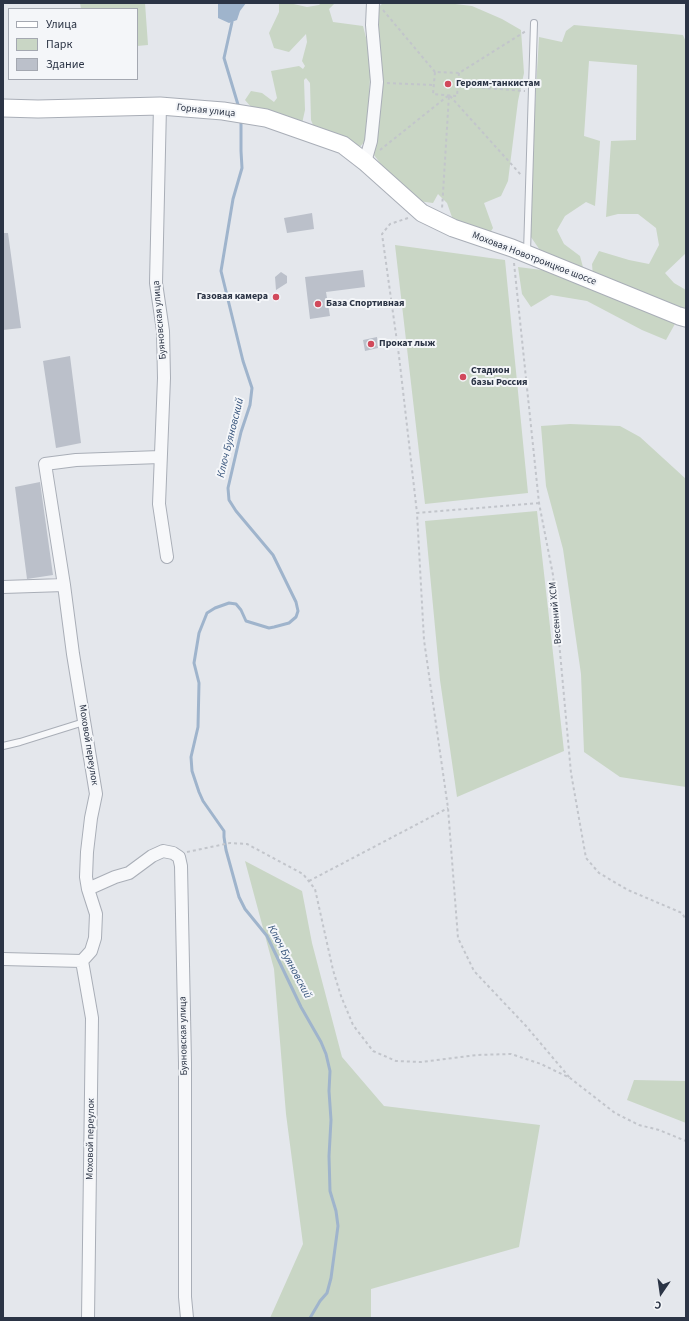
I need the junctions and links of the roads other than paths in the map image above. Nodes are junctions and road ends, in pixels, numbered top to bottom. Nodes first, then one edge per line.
1 (378, 6) edge
2 (534, 23) dead end
3 (160, 106) junction
4 (3, 108) edge
5 (365, 162) junction
6 (391, 184) joint
7 (520, 252) junction
8 (686, 318) edge
9 (160, 457) junction
10 (167, 557) dead end
11 (64, 585) junction
12 (3, 587) edge
13 (84, 722) junction
14 (3, 746) edge
15 (88, 889) junction
16 (3, 959) edge
17 (82, 961) junction
18 (88, 1318) edge
19 (187, 1318) edge

1 - 5 street
2 - 7 lane
3 - 4 main road, Горная улица
3 - 5 main road, Горная улица
3 - 9 street, Буяновская улица
5 - 6 main road, Горная улица
6 - 7 main road, Моховая Новотроицкое шоссе
7 - 8 main road, Моховая Новотроицкое шоссе
9 - 10 street, Буяновская улица
9 - 11 street, Моховой переулок
11 - 12 street
11 - 13 street, Моховой переулок
13 - 14 lane
13 - 15 street, Моховой переулок
15 - 17 street, Моховой переулок
15 - 19 street, Буяновская улица
16 - 17 street
17 - 18 street, Моховой переулок

